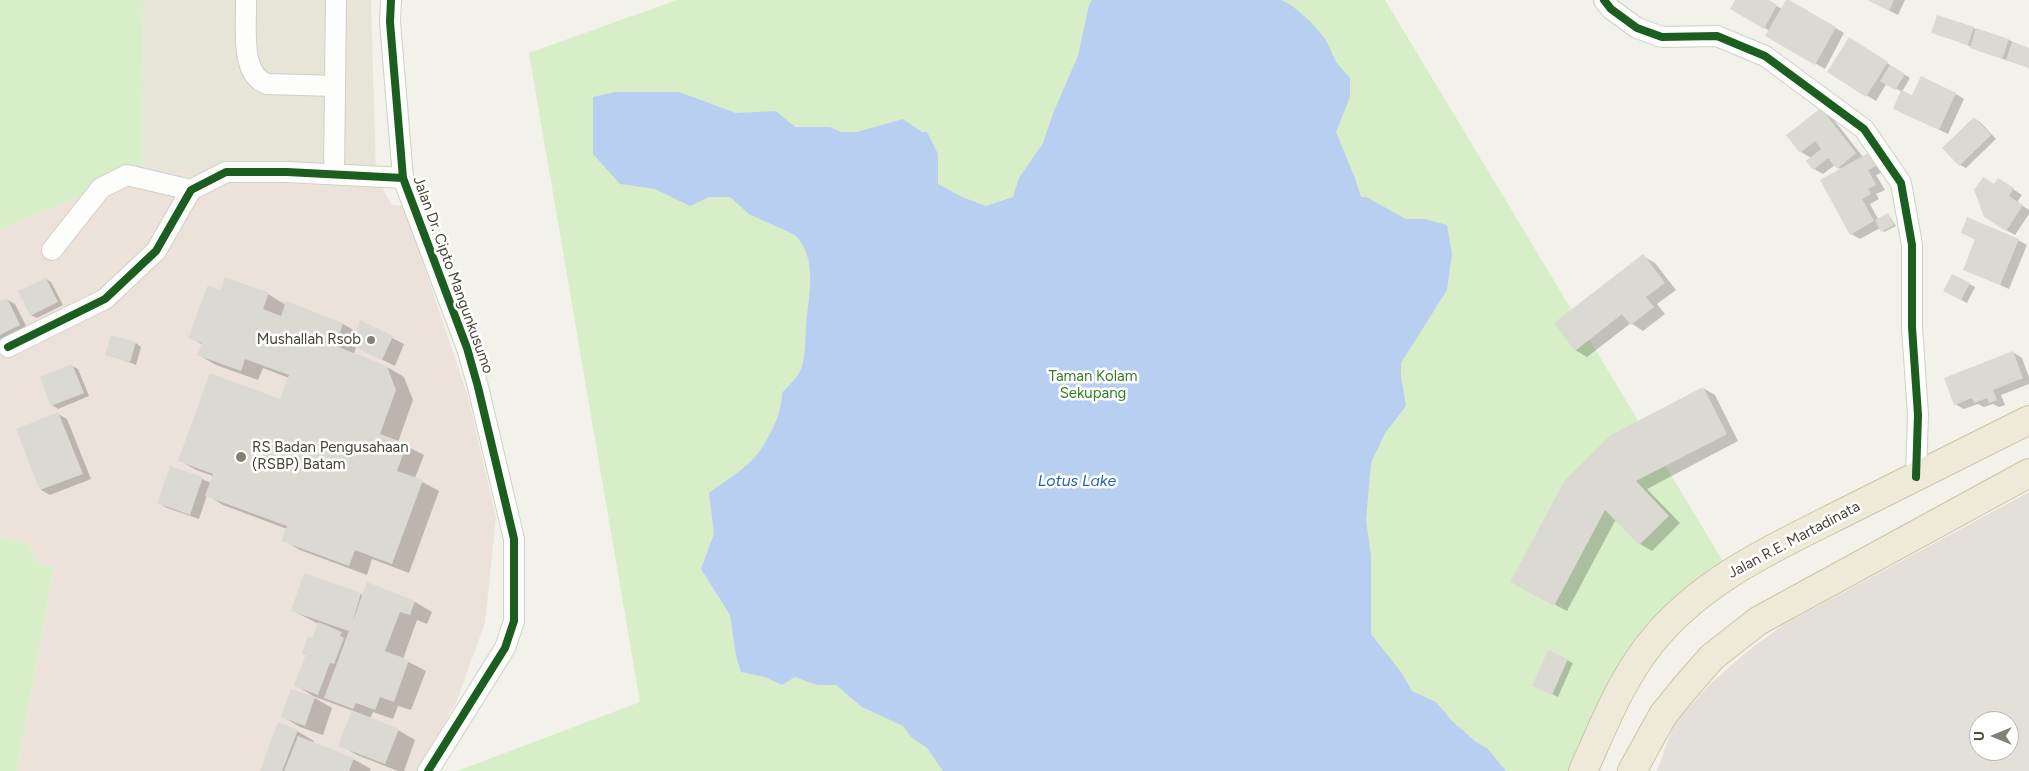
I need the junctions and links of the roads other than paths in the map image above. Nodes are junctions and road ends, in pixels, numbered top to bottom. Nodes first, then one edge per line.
1 (246, 0) edge
2 (336, 0) edge
3 (391, 0) edge
4 (1604, 0) edge
5 (335, 86) junction
6 (334, 174) junction
7 (403, 178) junction
8 (191, 190) junction
9 (52, 250) dead end
10 (8, 347) dead end
11 (2029, 420) edge
12 (2029, 473) edge
13 (1916, 477) junction
14 (428, 771) edge
15 (1583, 771) edge
16 (1632, 771) edge

1 - 5 street
2 - 5 street
3 - 7 street, Jalan Dr. Cipto Mangunkusumo
4 - 13 street
5 - 6 street
6 - 7 street
6 - 8 street
7 - 14 street, Jalan Dr. Cipto Mangunkusumo
8 - 9 street
8 - 10 street
11 - 13 highway, Jalan R.E. Martadinata
12 - 16 highway
13 - 15 highway, Jalan R.E. Martadinata

